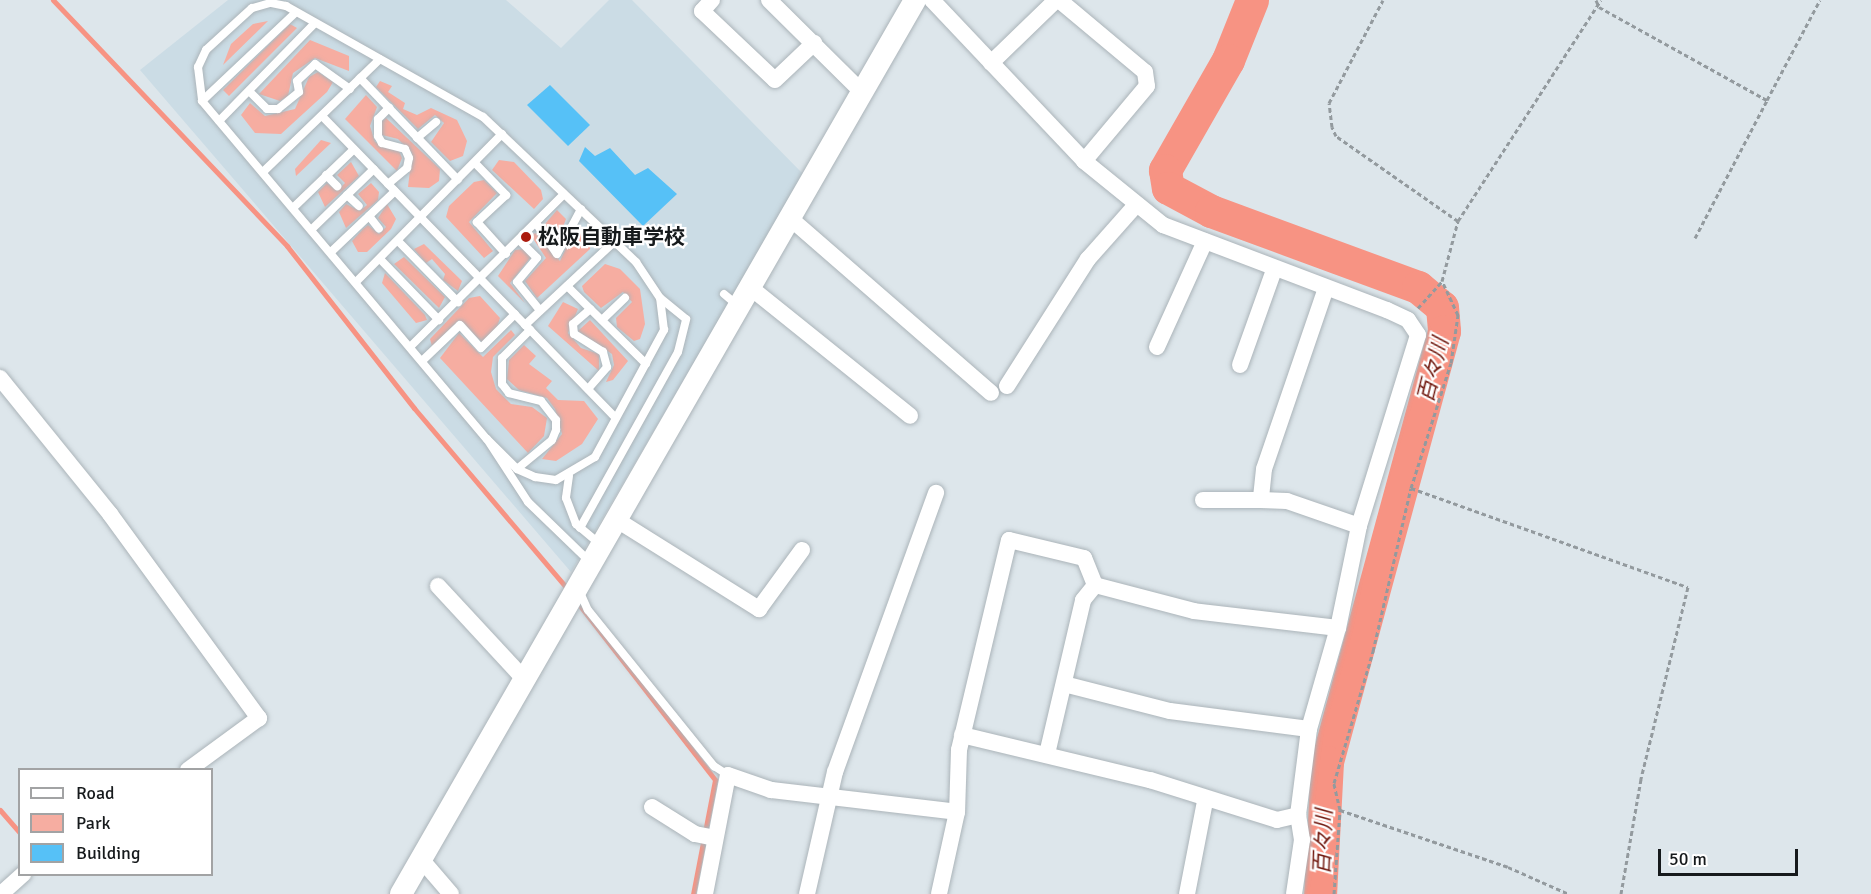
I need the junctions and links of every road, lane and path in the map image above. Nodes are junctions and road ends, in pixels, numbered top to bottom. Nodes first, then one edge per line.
1 (712, 0) edge
2 (769, 0) edge
3 (915, 0) edge
4 (932, 0) edge
5 (1057, 0) edge
6 (1601, 0) edge
7 (1820, 0) edge
8 (1596, 1) edge
9 (296, 12) junction
10 (315, 22) junction
11 (813, 43) junction
12 (380, 59) junction
13 (991, 63) junction
14 (360, 78) junction
15 (350, 89) junction
16 (249, 91) junction
17 (863, 93) junction
18 (1767, 100) junction
19 (202, 101) junction
20 (389, 108) junction
21 (322, 116) junction
22 (219, 121) junction
23 (436, 122) dead end
24 (502, 134) junction
25 (417, 138) junction
26 (354, 148) junction
27 (1084, 161) junction
28 (475, 163) junction
29 (374, 169) junction
30 (264, 171) junction
31 (326, 175) junction
32 (458, 180) junction
33 (388, 184) junction
34 (337, 186) dead end
35 (395, 191) junction
36 (564, 194) junction
37 (347, 195) junction
38 (359, 206) dead end
39 (1135, 206) junction
40 (294, 207) junction
41 (581, 209) junction
42 (369, 216) junction
43 (421, 218) junction
44 (791, 219) junction
45 (1458, 221) dead end
46 (536, 223) junction
47 (379, 229) dead end
48 (312, 230) junction
49 (1695, 238) dead end
50 (519, 240) junction
51 (1205, 241) junction
52 (398, 242) junction
53 (614, 242) junction
54 (331, 252) junction
55 (506, 254) junction
56 (380, 259) junction
57 (1274, 270) junction
58 (482, 279) junction
59 (1442, 281) dead end
60 (356, 282) junction
61 (567, 286) junction
62 (751, 288) junction
63 (1326, 288) junction
64 (625, 298) dead end
65 (660, 298) junction
66 (458, 302) junction
67 (590, 309) junction
68 (540, 310) junction
69 (515, 314) junction
70 (1413, 315) dead end
71 (439, 320) junction
72 (602, 320) junction
73 (527, 327) junction
74 (410, 347) junction
75 (1157, 347) dead end
76 (422, 361) junction
77 (646, 364) junction
78 (1240, 364) dead end
79 (0, 378) edge
80 (1007, 386) dead end
81 (588, 389) junction
82 (991, 393) dead end
83 (909, 416) dead end
84 (616, 418) junction
85 (487, 439) junction
86 (517, 469) junction
87 (569, 476) junction
88 (1412, 488) dead end
89 (936, 494) dead end
90 (1203, 500) dead end
91 (1261, 500) junction
92 (617, 520) junction
93 (1359, 526) junction
94 (580, 528) junction
95 (802, 550) dead end
96 (597, 555) junction
97 (1095, 585) junction
98 (438, 586) dead end
99 (578, 588) junction
100 (1338, 628) junction
101 (525, 680) junction
102 (1064, 684) junction
103 (1309, 729) junction
104 (962, 735) junction
105 (1047, 754) junction
106 (191, 768) edge
107 (728, 775) junction
108 (827, 797) junction
109 (1205, 801) junction
110 (651, 807) dead end
111 (1340, 810) dead end
112 (957, 812) junction
113 (1298, 815) junction
114 (708, 836) junction
115 (421, 859) junction
116 (21, 876) edge
117 (1, 894) edge
118 (401, 894) edge
119 (451, 894) edge
120 (705, 894) edge
121 (807, 894) edge
122 (939, 894) edge
123 (1186, 894) edge
124 (1294, 894) edge
125 (1569, 894) edge
126 (1621, 894) edge

1 - 11 street
2 - 11 street
3 - 17 street
4 - 13 street
5 - 13 street
5 - 27 street
6 - 8 path
7 - 18 path
8 - 18 path
8 - 45 path
9 - 10 lane
9 - 19 lane
9 - 19 lane
10 - 12 lane
10 - 16 lane
11 - 17 street
12 - 14 lane
12 - 24 lane
13 - 27 street
14 - 15 lane
14 - 20 lane
15 - 16 lane
15 - 21 lane
16 - 22 lane
17 - 44 street
18 - 49 path
19 - 22 lane
20 - 25 lane
20 - 33 lane
21 - 26 lane
21 - 30 lane
22 - 30 lane
23 - 25 lane
24 - 28 lane
24 - 36 lane
25 - 32 lane
26 - 29 lane
26 - 31 lane
27 - 39 street
28 - 32 lane
28 - 55 lane
29 - 33 lane
29 - 37 lane
30 - 40 lane
31 - 34 lane
31 - 40 lane
32 - 43 lane
33 - 35 lane
35 - 42 lane
35 - 43 lane
36 - 41 lane
36 - 46 lane
37 - 38 lane
37 - 48 lane
39 - 51 street
39 - 80 street
40 - 48 lane
41 - 46 lane
41 - 53 lane
42 - 47 lane
42 - 54 lane
43 - 52 lane
43 - 58 lane
44 - 62 street
44 - 82 street
46 - 50 lane
48 - 54 lane
50 - 55 lane
50 - 68 lane
51 - 57 street
51 - 75 street
52 - 56 lane
52 - 66 lane
53 - 61 lane
53 - 65 lane
54 - 60 lane
55 - 58 lane
56 - 60 lane
56 - 71 lane
57 - 63 street
57 - 78 street
58 - 66 lane
58 - 69 lane
59 - 70 path
60 - 74 lane
61 - 67 lane
61 - 68 lane
62 - 83 street
62 - 92 street
63 - 91 street
63 - 93 street
64 - 72 lane
65 - 77 lane
65 - 94 lane
66 - 71 lane
67 - 72 lane
67 - 81 lane
68 - 73 lane
69 - 73 lane
69 - 76 lane
71 - 74 lane
72 - 77 lane
73 - 81 lane
73 - 86 lane
74 - 76 lane
76 - 85 lane
77 - 84 lane
79 - 106 street
81 - 84 lane
84 - 87 lane
85 - 86 lane
85 - 96 lane
86 - 87 lane
87 - 94 lane
88 - 126 path
89 - 108 street
90 - 91 street
91 - 93 street
92 - 95 street
92 - 96 street
93 - 100 street
94 - 96 lane
96 - 99 street
97 - 100 street
97 - 102 street
97 - 104 street
98 - 101 street
99 - 101 street
99 - 107 lane
100 - 103 street
101 - 115 street
102 - 103 street
102 - 105 street
103 - 113 street
104 - 105 street
104 - 112 street
105 - 109 street
107 - 108 street
107 - 114 street
108 - 112 street
108 - 121 street
109 - 113 street
109 - 123 street
110 - 114 street
111 - 125 path
112 - 122 street
113 - 124 street
114 - 120 street
115 - 118 street
115 - 119 street
116 - 117 street

